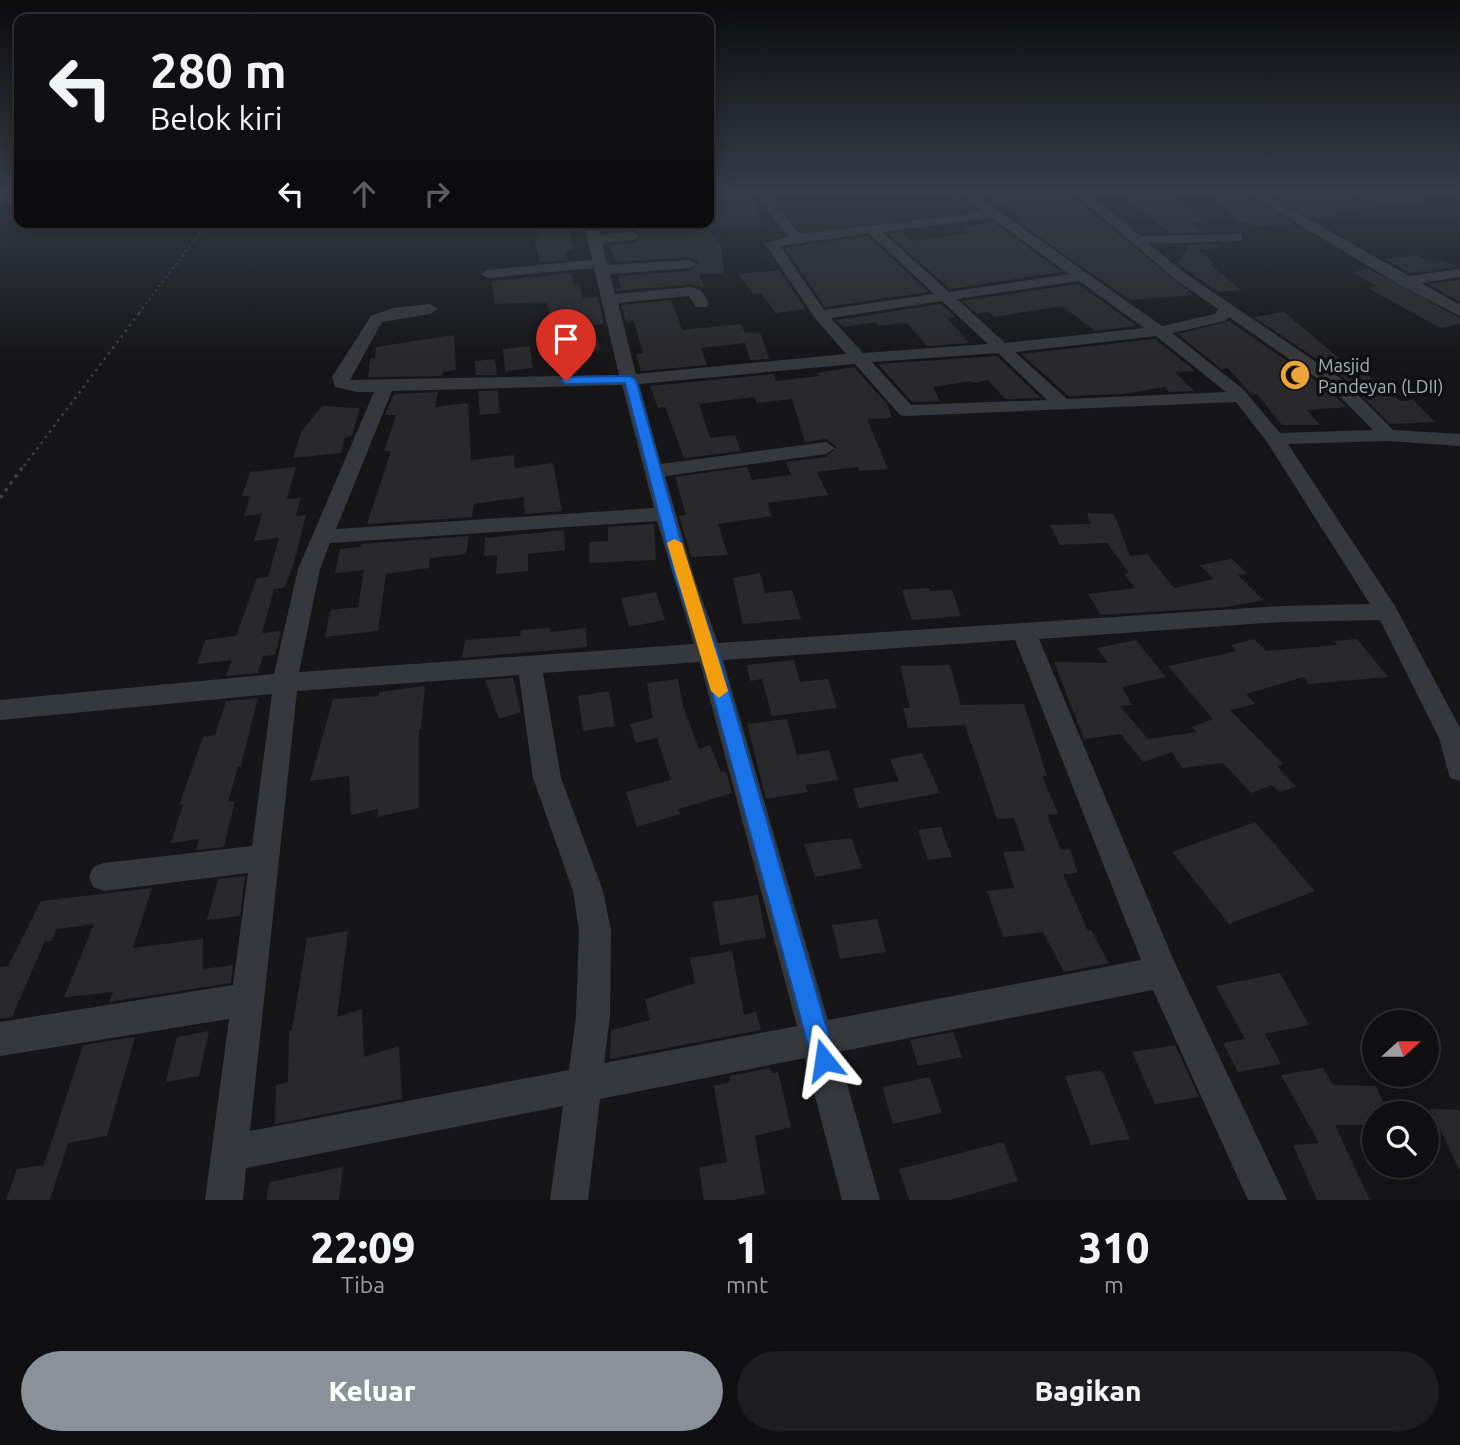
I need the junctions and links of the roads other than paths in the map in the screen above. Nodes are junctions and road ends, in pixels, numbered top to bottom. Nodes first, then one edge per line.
1 (774, 247) edge
2 (892, 247) edge
3 (1042, 247) edge
4 (1147, 247) edge
5 (1345, 247) edge
6 (597, 249) edge
7 (690, 264) dead end
8 (1460, 272) edge
9 (488, 274) dead end
10 (1084, 276) junction
11 (1403, 281) junction
12 (945, 295) junction
13 (611, 299) junction
14 (701, 304) dead end
15 (430, 309) dead end
16 (1226, 309) junction
17 (1460, 311) edge
18 (820, 315) junction
19 (1159, 331) junction
20 (1003, 348) junction
21 (858, 357) junction
22 (630, 380) junction
23 (386, 386) junction
24 (1241, 397) junction
25 (1060, 402) junction
26 (1388, 435) junction
27 (1275, 439) junction
28 (1460, 440) edge
29 (826, 448) dead end
30 (656, 471) junction
31 (666, 514) junction
32 (323, 537) junction
33 (1387, 612) junction
34 (1024, 632) junction
35 (709, 652) junction
36 (530, 667) junction
37 (284, 683) junction
38 (0, 710) edge
39 (1460, 770) edge
40 (266, 858) junction
41 (104, 877) dead end
42 (1162, 972) junction
43 (250, 999) junction
44 (818, 1037) junction
45 (0, 1039) edge
46 (586, 1082) junction
47 (230, 1153) junction
48 (224, 1200) edge
49 (569, 1200) edge
50 (861, 1200) edge
51 (1268, 1200) edge

1 - 18 street
2 - 12 street
3 - 10 street
4 - 16 street
5 - 11 street
6 - 7 street
6 - 9 street
6 - 13 street
8 - 11 street
10 - 12 street
10 - 19 street
11 - 17 street
12 - 18 street
12 - 20 street
13 - 14 street
13 - 22 street
15 - 23 street
16 - 19 street
16 - 26 street
18 - 21 street
19 - 20 street
19 - 24 street
20 - 21 street
20 - 25 street
21 - 22 street
21 - 25 street
22 - 23 street
22 - 30 street
23 - 32 street
24 - 25 street
24 - 27 street
26 - 27 street
26 - 28 street
27 - 33 street
29 - 30 street
30 - 31 street
31 - 32 street
31 - 35 street
32 - 37 street
33 - 34 street
33 - 39 street
34 - 35 street
34 - 42 street
35 - 36 street
35 - 44 street
36 - 37 street
36 - 46 street
37 - 38 street
37 - 40 street
40 - 41 street
40 - 43 street
42 - 44 street
42 - 51 street
43 - 45 street
43 - 47 street
44 - 46 street
44 - 50 street
46 - 47 street
46 - 49 street
47 - 48 street

